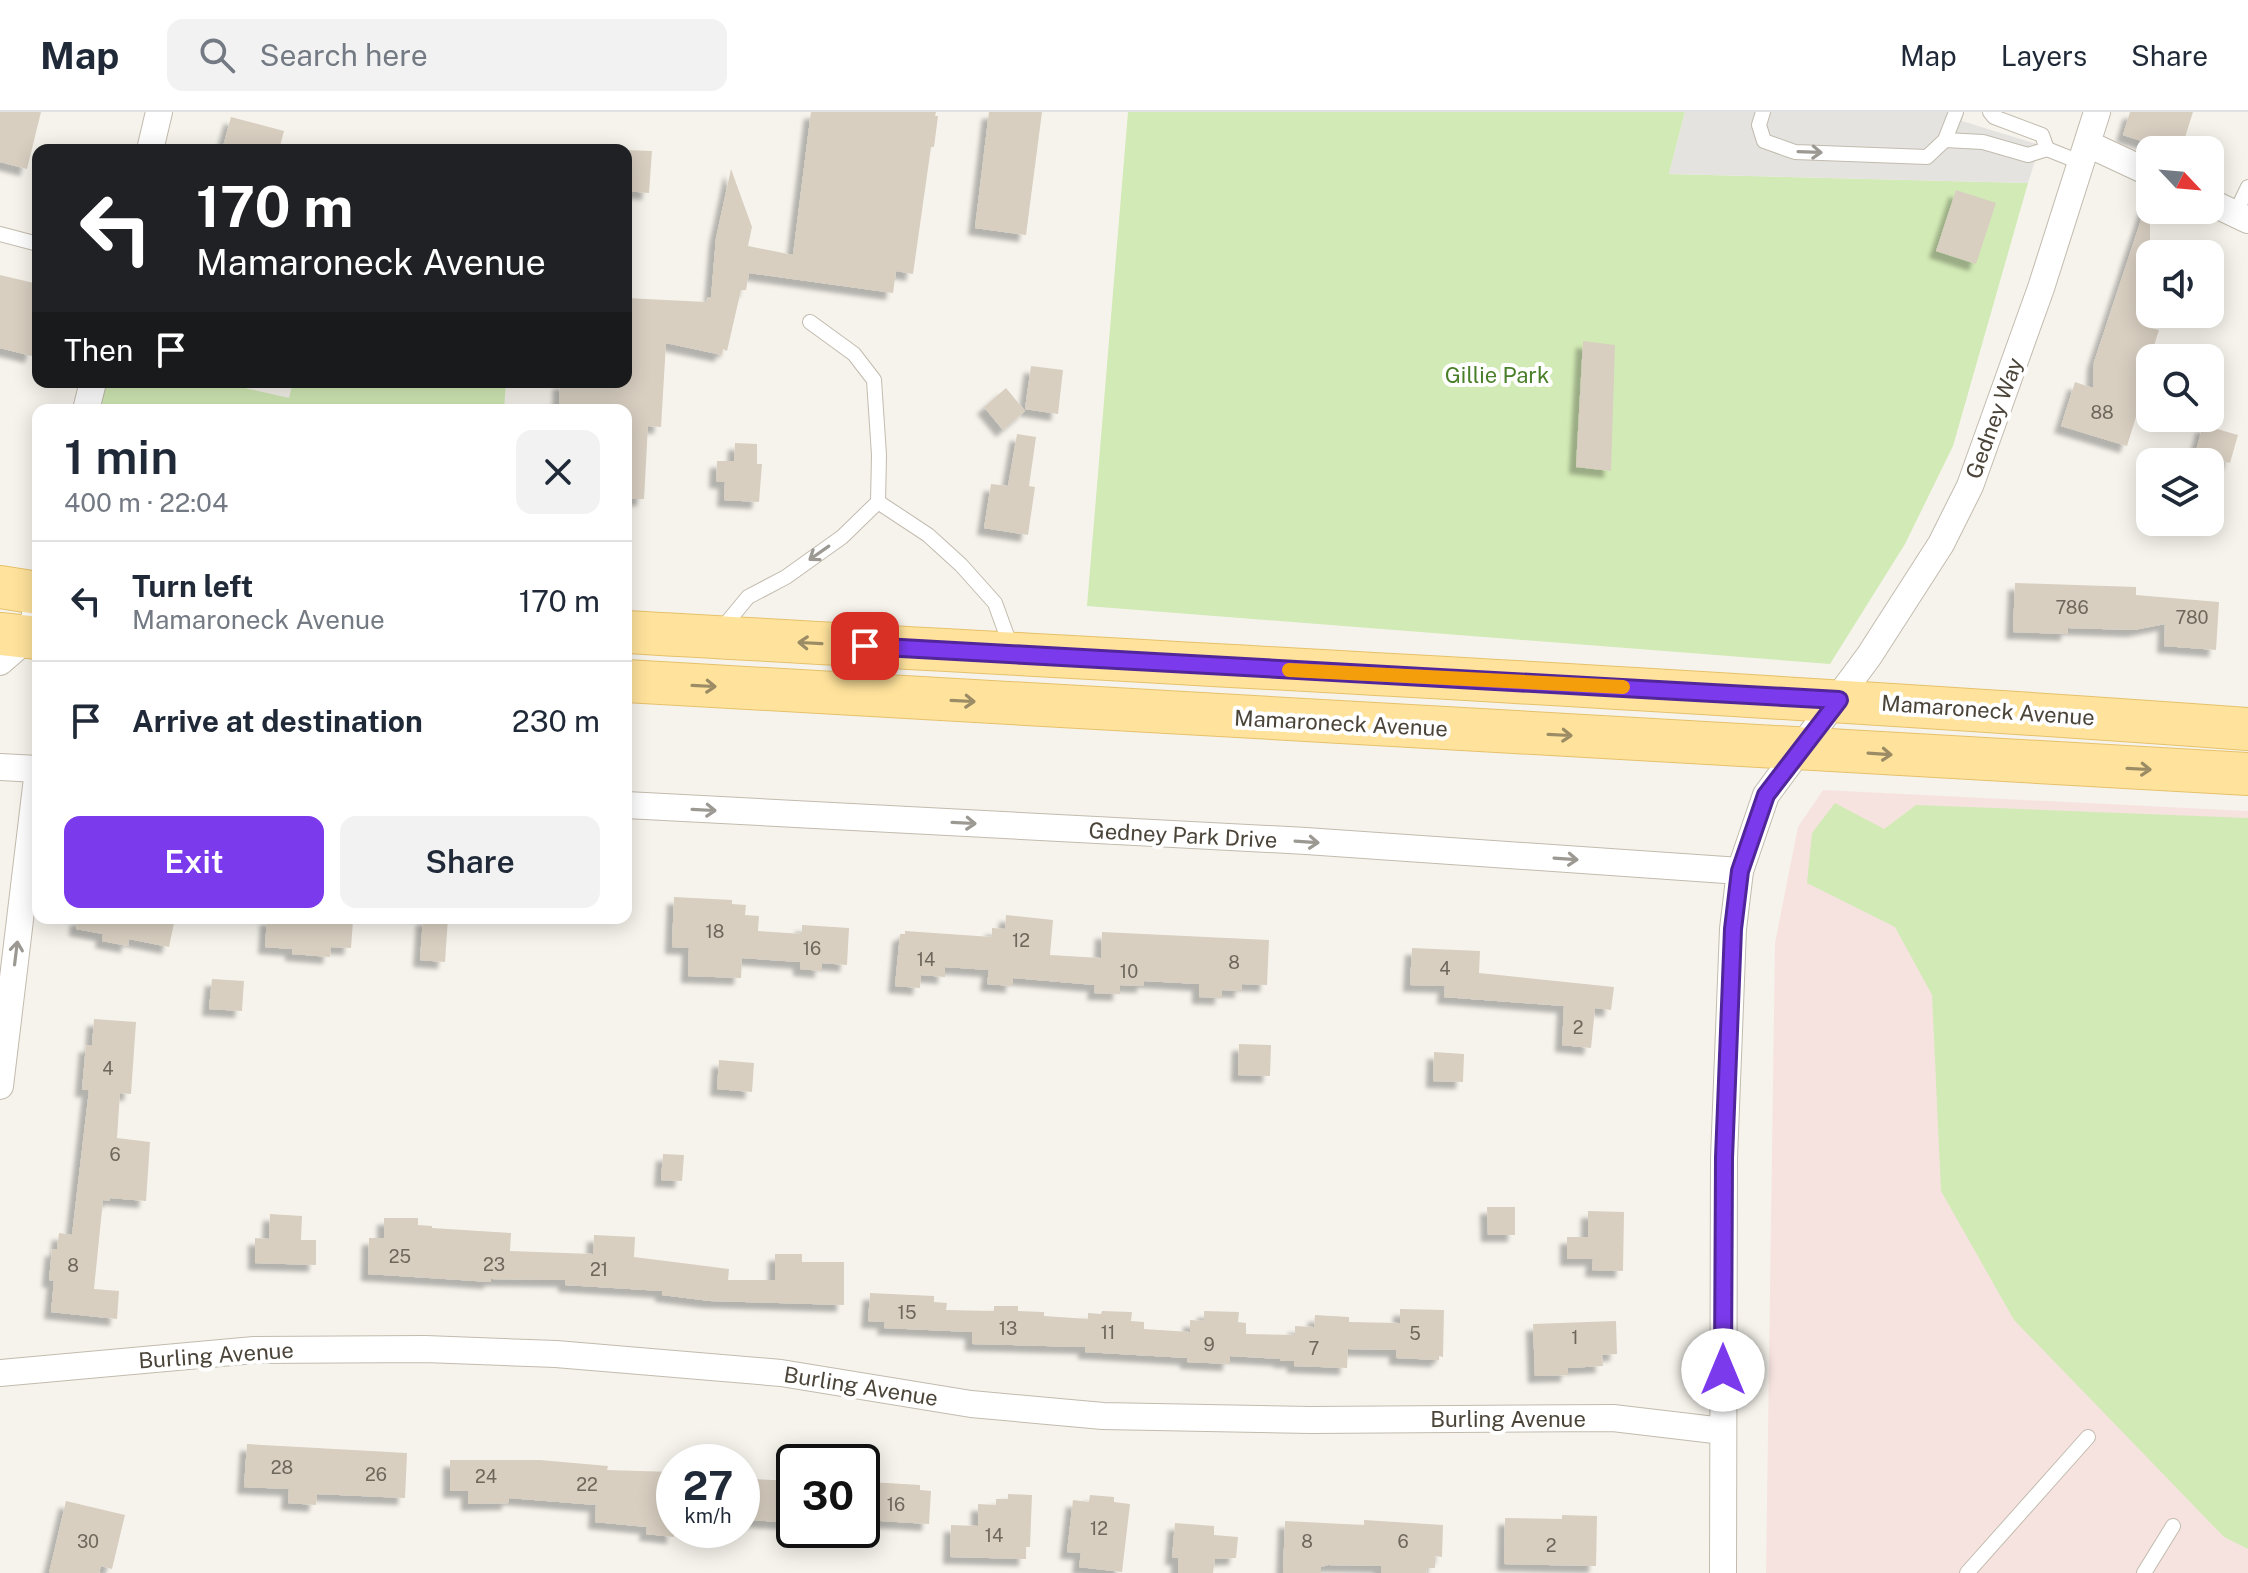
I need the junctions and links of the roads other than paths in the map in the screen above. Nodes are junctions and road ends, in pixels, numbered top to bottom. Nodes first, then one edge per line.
1 (159, 112) edge
2 (1763, 112) edge
3 (1956, 112) edge
4 (1990, 112) edge
5 (2097, 112) edge
6 (1945, 140) junction
7 (151, 144) edge
8 (2047, 149) junction
9 (2085, 153) junction
10 (2136, 169) edge
11 (2248, 187) edge
12 (2241, 217) edge
13 (0, 234) edge
14 (32, 242) edge
15 (810, 322) dead end
16 (878, 502) junction
17 (0, 587) edge
18 (32, 592) edge
19 (632, 632) edge
20 (716, 637) junction
21 (1014, 655) junction
22 (632, 681) edge
23 (1839, 700) junction
24 (2248, 729) edge
25 (1802, 749) junction
26 (0, 767) edge
27 (32, 769) edge
28 (2248, 774) edge
29 (632, 805) edge
30 (32, 819) edge
31 (1740, 871) junction
32 (0, 1086) edge
33 (0, 1373) edge
34 (1723, 1431) junction
35 (2088, 1437) dead end
36 (2173, 1526) dead end
37 (1723, 1573) edge
38 (1967, 1573) edge
39 (2144, 1573) edge

1 - 7 street
2 -> 6 lane
3 - 6 lane
4 - 8 lane
5 - 9 street, Gedney Way
6 - 8 lane
8 - 9 lane
9 - 10 street
9 - 23 street, Gedney Way
11 - 12 lane
13 - 14 lane
15 - 16 lane
16 -> 20 lane
16 - 21 lane
17 - 18 main road
19 - 20 main road, Mamaroneck Avenue
21 -> 20 main road, Mamaroneck Avenue
21 - 23 main road, Mamaroneck Avenue
22 -> 25 main road, Mamaroneck Avenue
23 - 24 main road, Mamaroneck Avenue
23 - 25 street, Gedney Way
25 -> 28 main road, Mamaroneck Avenue
25 - 31 street, Gedney Way
26 - 27 street
29 -> 31 street, Gedney Park Drive
32 -> 30 street
31 - 34 street, Gedney Way
33 - 34 street, Burling Avenue
34 - 37 street, Gedney Way
35 - 38 lane
36 - 39 lane

